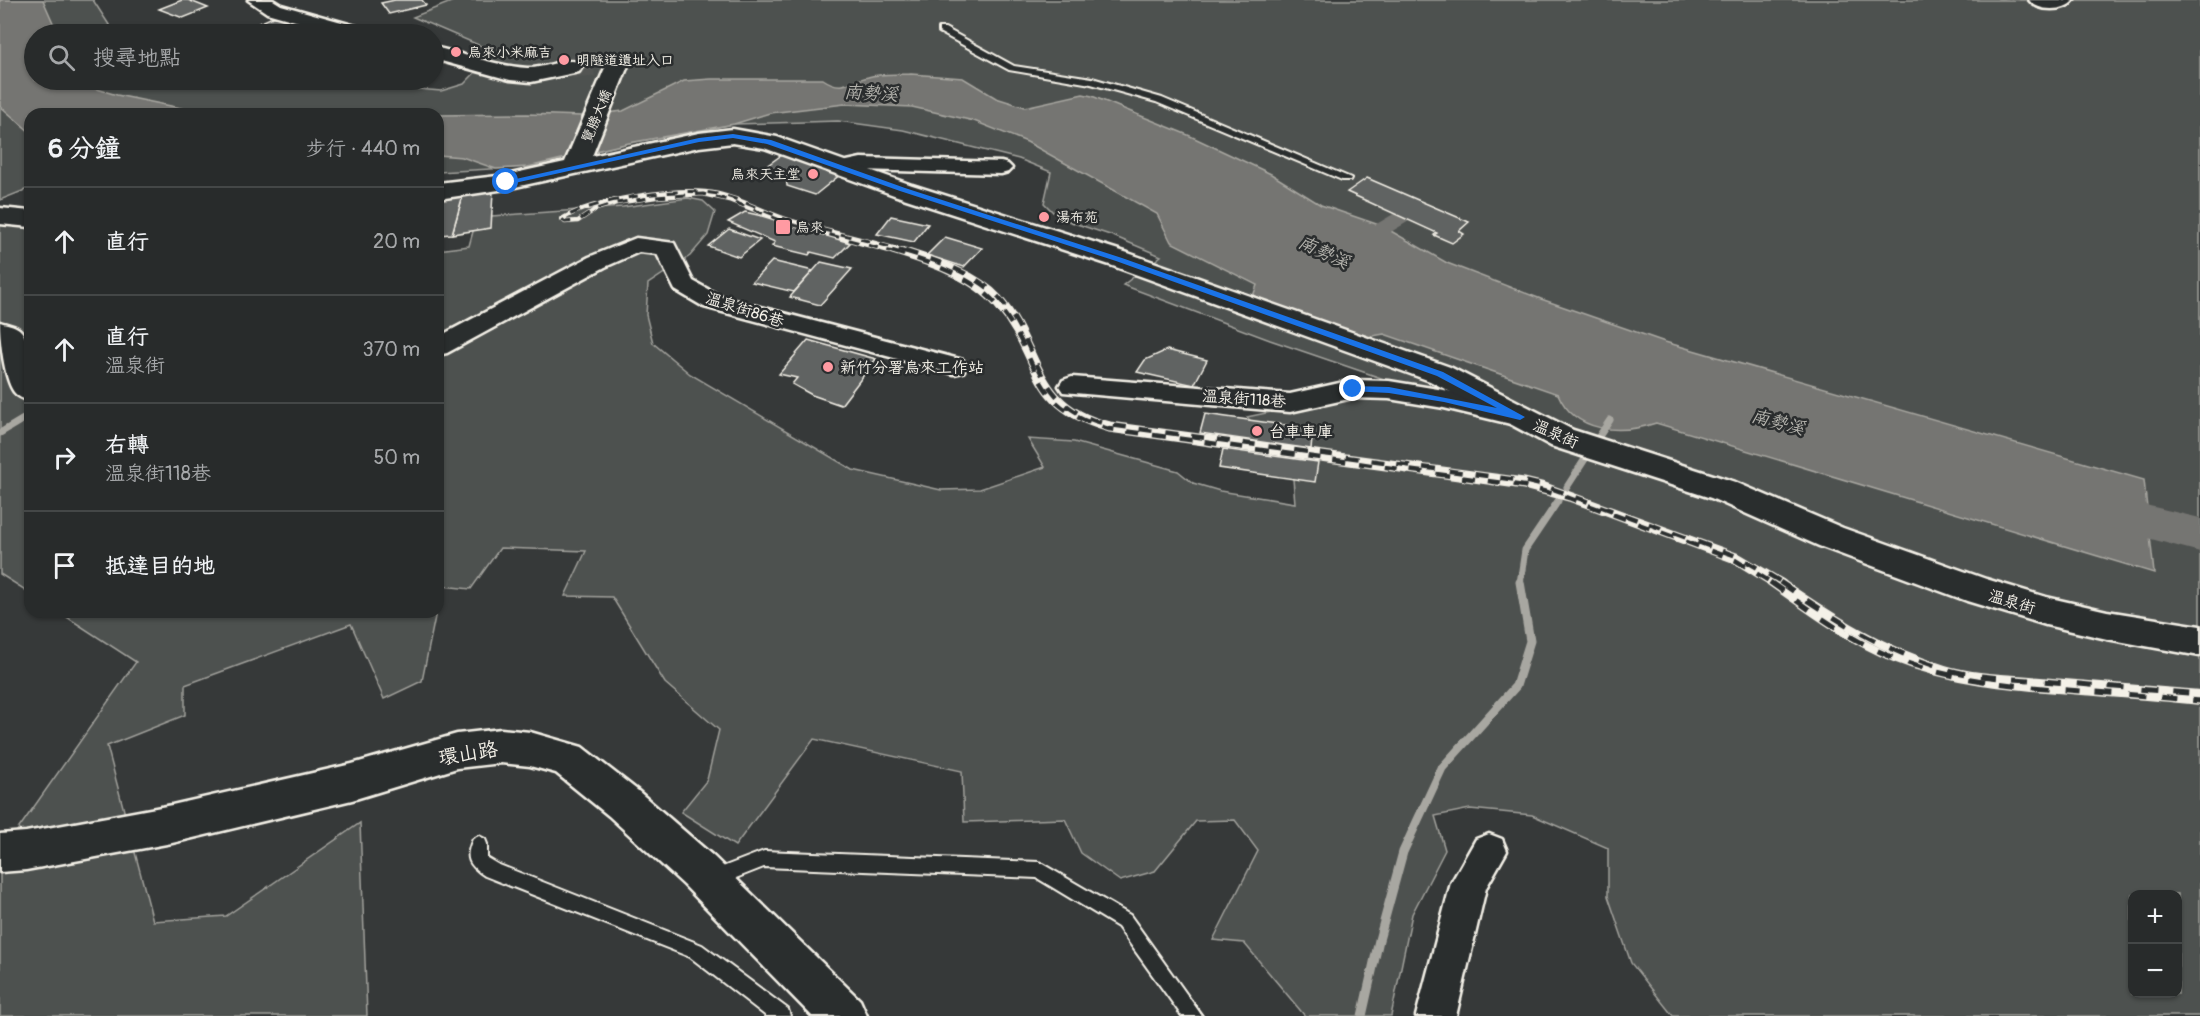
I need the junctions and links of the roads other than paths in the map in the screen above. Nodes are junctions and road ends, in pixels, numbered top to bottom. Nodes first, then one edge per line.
1 (258, 0) edge
2 (2038, 0) edge
3 (2065, 0) edge
4 (327, 24) edge
5 (942, 30) dead end
6 (444, 56) edge
7 (618, 63) dead end
8 (571, 67) tunnel mouth
9 (578, 160) junction
10 (840, 168) junction
11 (1001, 168) dead end
12 (1346, 178) dead end
13 (444, 190) edge
14 (0, 216) edge
15 (24, 218) edge
16 (0, 330) edge
17 (444, 344) edge
18 (954, 366) dead end
19 (1072, 386) dead end
20 (24, 387) edge
21 (1520, 417) junction
22 (2200, 641) edge
23 (479, 844) dead end
24 (1489, 851) dead end
25 (0, 853) edge
26 (709, 881) junction
27 (781, 1016) edge
28 (844, 1016) edge
29 (1193, 1016) edge
30 (1436, 1016) edge

1 - 4 street
2 - 3 street
5 - 12 lane
6 - 8 street
7 - 9 street, 覽勝大橋
9 - 10 street, 溫泉街
9 - 13 street, 溫泉街
10 - 11 street
10 - 21 street, 溫泉街
14 - 15 street
16 - 20 street
17 - 18 street, 溫泉街86巷
19 - 21 street, 溫泉街118巷
21 - 22 street, 溫泉街
23 - 27 lane
24 - 30 street
25 - 26 street, 環山路
26 - 28 street, 環山路
26 - 29 lane

